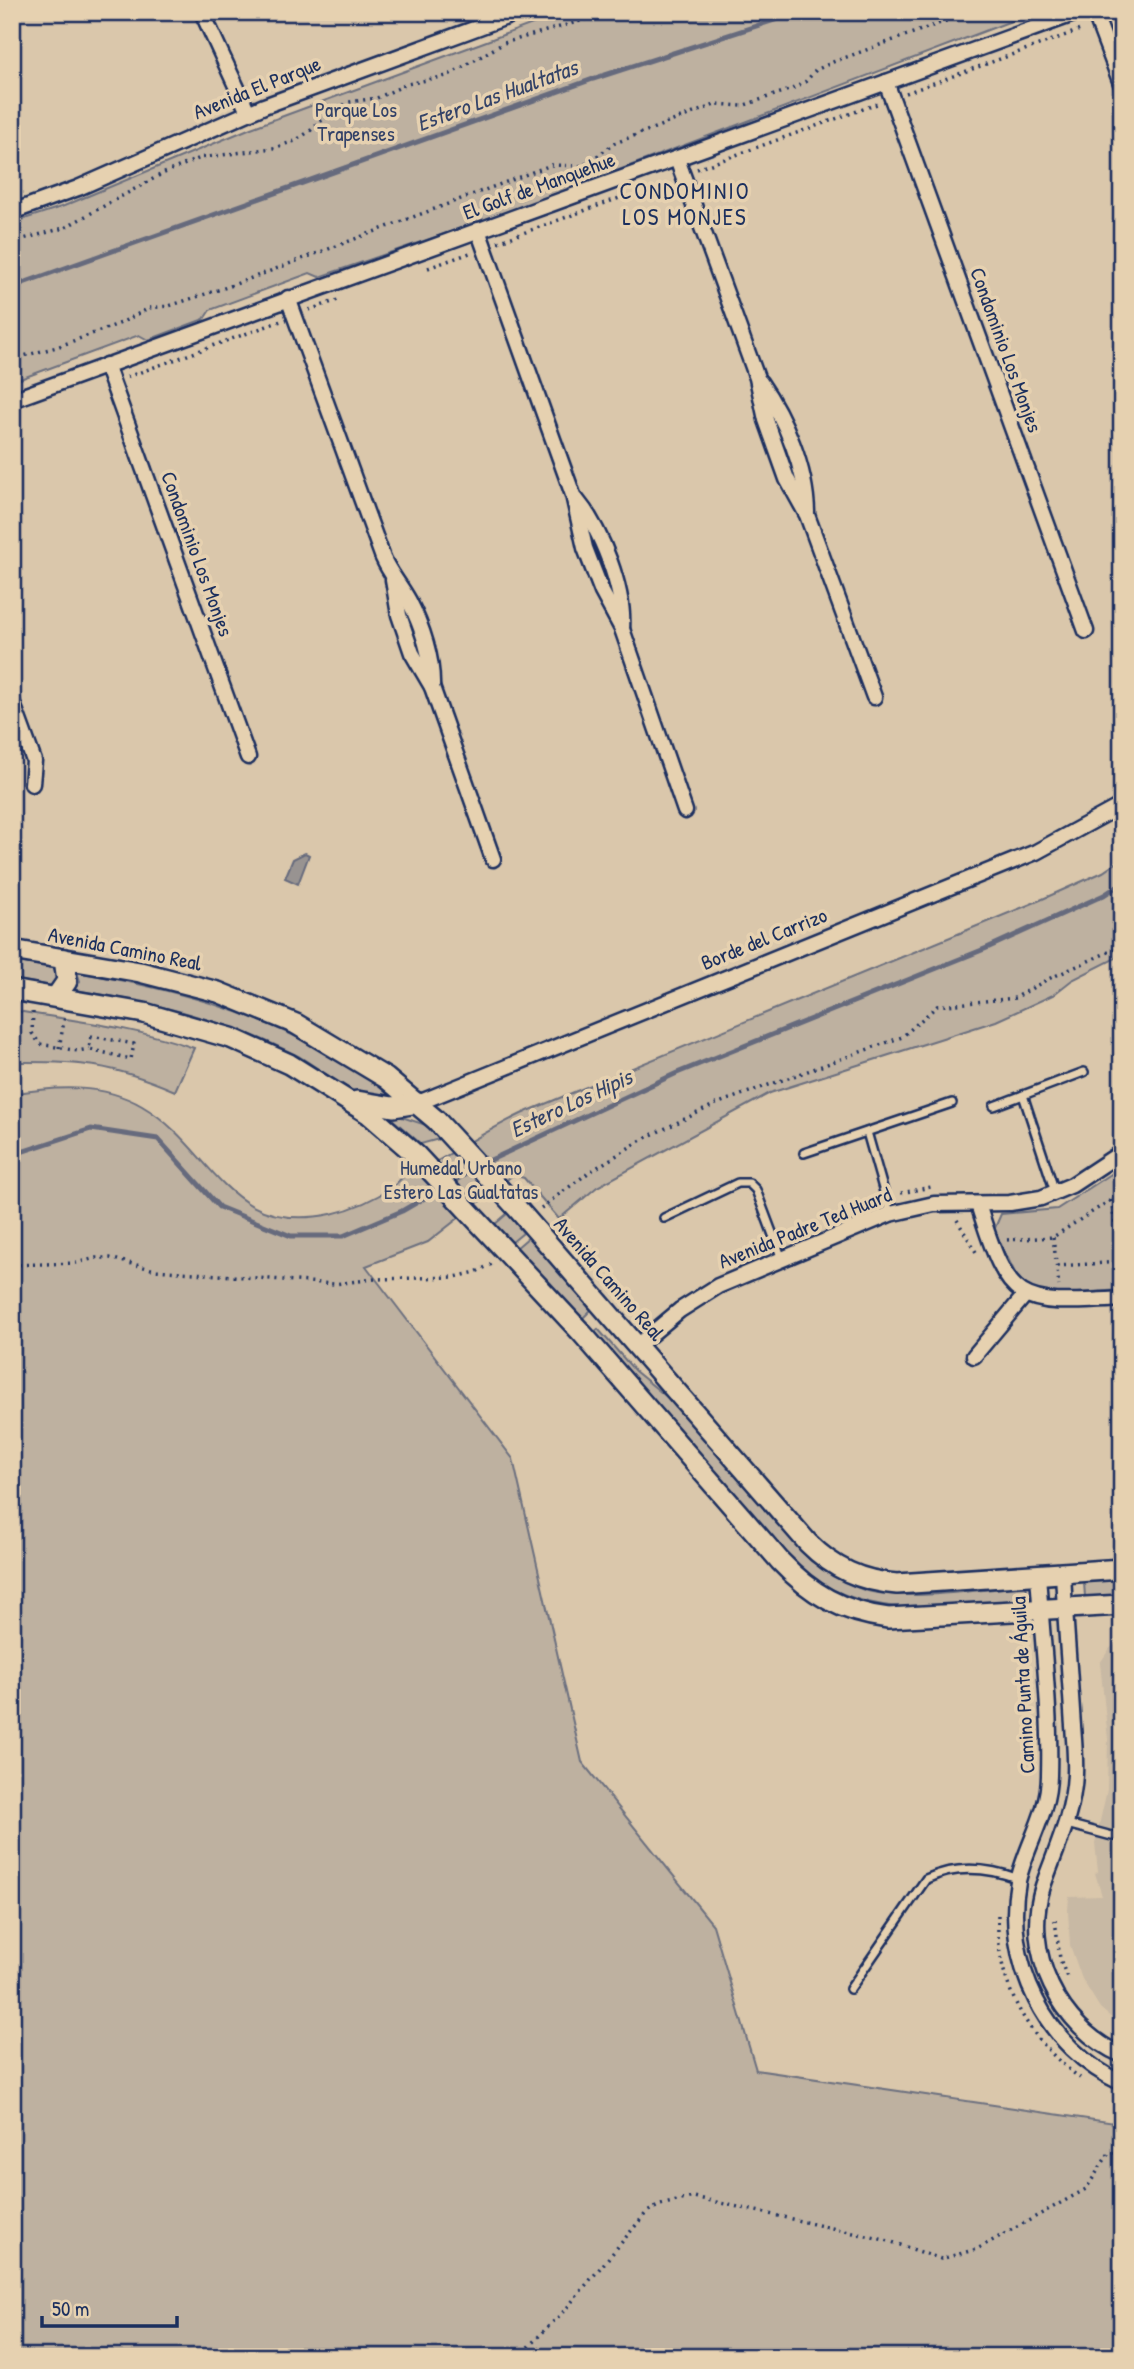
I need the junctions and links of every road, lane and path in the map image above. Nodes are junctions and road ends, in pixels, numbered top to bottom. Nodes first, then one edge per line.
1 (202, 12) edge
2 (520, 12) edge
3 (612, 12) edge
4 (971, 12) edge
5 (1079, 12) edge
6 (1094, 12) edge
7 (886, 82) junction
8 (1122, 86) edge
9 (223, 93) dead end
10 (353, 94) dead end
11 (356, 101) junction
12 (248, 112) junction
13 (200, 116) dead end
14 (677, 159) junction
15 (12, 212) edge
16 (478, 230) junction
17 (12, 242) edge
18 (288, 299) junction
19 (12, 359) edge
20 (106, 365) junction
21 (12, 400) edge
22 (1086, 631) dead end
23 (874, 697) dead end
24 (12, 701) edge
25 (248, 757) dead end
26 (32, 784) dead end
27 (1122, 805) edge
28 (685, 811) dead end
29 (493, 859) dead end
30 (1122, 947) edge
31 (12, 950) edge
32 (64, 959) junction
33 (12, 990) edge
34 (52, 1008) junction
35 (23, 1009) dead end
36 (33, 1010) junction
37 (65, 1016) junction
38 (76, 1017) dead end
39 (114, 1032) dead end
40 (112, 1039) junction
41 (60, 1048) junction
42 (89, 1049) junction
43 (1084, 1072) dead end
44 (1023, 1095) junction
45 (346, 1099) junction
46 (952, 1102) dead end
47 (418, 1103) junction
48 (994, 1106) dead end
49 (867, 1132) junction
50 (1122, 1152) edge
51 (804, 1153) dead end
52 (935, 1187) dead end
53 (1122, 1189) edge
54 (1056, 1192) junction
55 (1111, 1200) junction
56 (978, 1204) junction
57 (524, 1205) junction
58 (888, 1207) junction
59 (540, 1210) junction
60 (545, 1216) dead end
61 (664, 1218) dead end
62 (1053, 1237) junction
63 (990, 1241) junction
64 (496, 1254) junction
65 (782, 1259) junction
66 (1122, 1264) edge
67 (12, 1265) edge
68 (1056, 1266) junction
69 (1025, 1295) junction
70 (1122, 1299) edge
71 (1061, 1303) junction
72 (618, 1325) junction
73 (580, 1331) junction
74 (637, 1346) junction
75 (974, 1356) dead end
76 (1122, 1570) edge
77 (1063, 1572) junction
78 (1038, 1574) junction
79 (1122, 1605) edge
80 (1065, 1609) junction
81 (1040, 1610) junction
82 (1067, 1824) junction
83 (1122, 1836) edge
84 (1019, 1879) junction
85 (1055, 1914) dead end
86 (850, 1989) dead end
87 (1073, 1989) dead end
88 (1122, 2054) edge
89 (1122, 2083) edge
90 (1122, 2154) edge
91 (518, 2357) edge

1 - 12 street
2 - 12 street, Avenida El Parque
3 - 11 path
4 - 19 path
5 - 7 street, El Golf de Manquehue
6 - 8 street
7 - 14 street, El Golf de Manquehue
7 - 22 street, Condominio Los Monjes
9 - 13 path
10 - 11 path
11 - 17 path
12 - 15 street, Avenida El Parque
14 - 16 street, El Golf de Manquehue
14 - 23 street
16 - 18 street, El Golf de Manquehue
16 - 28 street
18 - 20 street, El Golf de Manquehue
18 - 29 street
20 - 21 street, El Golf de Manquehue
20 - 25 street, Condominio Los Monjes
24 - 26 street
27 - 47 street, Borde del Carrizo
30 - 59 path
31 - 32 main road, Avenida Camino Real
32 - 34 main road
32 - 47 main road, Avenida Camino Real
33 - 34 main road
34 - 36 path
34 - 37 path
34 - 45 main road
35 - 36 path
36 - 41 path
37 - 38 path
37 - 41 path
39 - 40 path
40 - 42 path
40 - 42 path
41 - 42 path
43 - 44 lane
44 - 48 lane
44 - 54 lane
45 - 47 main road
45 - 64 main road
46 - 49 lane
47 - 57 main road, Avenida Camino Real
49 - 51 lane
49 - 58 lane
50 - 54 street, Avenida Padre Ted Huard
52 - 58 path
53 - 55 path
54 - 56 street, Avenida Padre Ted Huard
55 - 62 path
55 - 66 path
56 - 58 street, Avenida Padre Ted Huard
56 - 63 street
57 - 59 path
57 - 72 main road, Avenida Camino Real
58 - 65 street, Avenida Padre Ted Huard
59 - 60 path
61 - 65 lane
62 - 63 path
62 - 68 path
63 - 69 street
64 - 67 path
64 - 73 main road
65 - 74 street, Avenida Padre Ted Huard
66 - 68 path
68 - 71 path
69 - 71 street
69 - 75 street
70 - 71 street
72 - 73 main road
72 - 74 main road, Avenida Camino Real
73 - 81 main road
74 - 78 main road, Avenida Camino Real
76 - 77 main road, Avenida Camino Real
77 - 78 main road, Avenida Camino Real
77 - 80 street
78 - 81 street, Camino Punta de Águila
79 - 80 main road
80 - 81 main road
80 - 82 street
81 - 84 street, Camino Punta de Águila
82 - 83 lane
82 - 88 street
84 - 86 lane
84 - 89 street, Camino Punta de Águila
85 - 87 path
90 - 91 path

